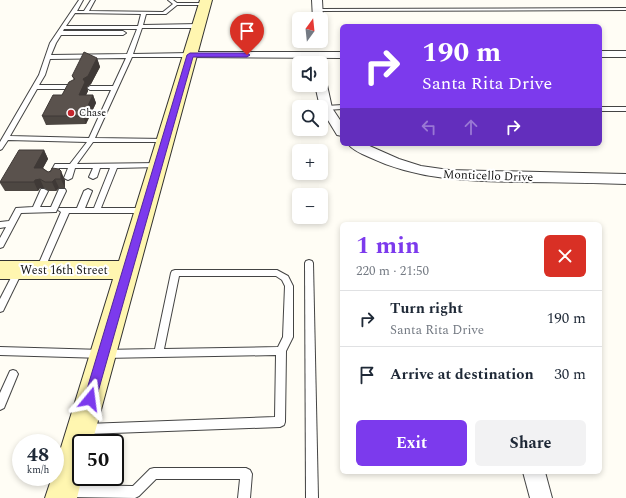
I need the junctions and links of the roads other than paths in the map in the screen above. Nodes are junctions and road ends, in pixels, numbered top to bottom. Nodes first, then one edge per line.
1 (81, 0) edge
2 (93, 0) edge
3 (170, 0) edge
4 (317, 0) edge
5 (206, 2) edge
6 (176, 4) junction
7 (626, 9) edge
8 (73, 12) junction
9 (87, 12) junction
10 (318, 12) edge
11 (144, 13) junction
12 (328, 15) edge
13 (199, 26) junction
14 (63, 28) junction
15 (139, 30) junction
16 (59, 33) junction
17 (602, 54) edge
18 (626, 54) edge
19 (190, 55) junction
20 (340, 55) edge
21 (48, 57) junction
22 (128, 57) junction
23 (328, 57) edge
24 (292, 58) edge
25 (34, 87) junction
26 (74, 87) edge
27 (90, 88) edge
28 (115, 88) junction
29 (340, 107) edge
30 (328, 108) edge
31 (602, 109) edge
32 (626, 109) edge
33 (328, 111) edge
34 (340, 129) edge
35 (6, 138) junction
36 (91, 140) junction
37 (165, 141) junction
38 (358, 146) edge
39 (0, 148) edge
40 (158, 165) junction
41 (72, 166) junction
42 (97, 166) junction
43 (114, 166) junction
44 (52, 177) edge
45 (93, 177) dead end
46 (68, 178) dead end
47 (626, 179) edge
48 (44, 191) edge
49 (62, 191) edge
50 (88, 191) dead end
51 (35, 210) junction
52 (53, 210) junction
53 (66, 210) junction
54 (80, 210) junction
55 (96, 211) junction
56 (145, 211) junction
57 (0, 224) edge
58 (11, 224) junction
59 (0, 245) edge
60 (309, 263) dead end
61 (20, 270) edge
62 (128, 270) junction
63 (0, 308) edge
64 (0, 351) edge
65 (281, 351) junction
66 (159, 353) junction
67 (103, 354) junction
68 (13, 374) dead end
69 (0, 405) edge
70 (81, 429) junction
71 (535, 474) edge
72 (62, 495) edge
73 (244, 498) edge
74 (312, 498) edge
75 (541, 498) edge

1 - 8 lane
2 - 9 lane
3 - 6 lane
4 - 10 street
5 - 6 lane
5 - 13 main road
6 - 11 lane
7 - 12 lane
8 - 9 lane
8 - 14 lane
9 - 11 lane
11 - 15 lane
13 - 15 lane
13 - 19 main road
14 - 15 lane
14 - 16 lane
15 - 16 lane
15 - 22 lane
16 - 21 lane
17 - 18 street
19 - 22 lane
19 - 24 street
19 - 37 main road
20 - 23 street
21 - 22 lane
21 - 25 lane
22 - 28 lane
25 - 26 lane
25 - 35 lane
27 - 28 lane
28 - 36 lane
29 - 30 lane
31 - 32 lane
33 - 34 street
35 - 36 lane
35 - 39 lane
36 - 37 lane
36 - 41 lane
37 - 40 main road
38 - 47 street, Monticello Drive
40 - 43 lane
40 - 56 main road
41 - 42 lane
41 - 44 lane
41 - 46 lane
42 - 43 lane
42 - 45 lane
43 - 55 lane
48 - 51 lane
49 - 52 lane
50 - 54 lane
51 - 52 lane
51 - 58 lane
52 - 53 lane
53 - 54 lane
53 - 61 lane
54 - 55 lane
55 - 56 lane
56 - 62 main road
57 - 58 lane
58 - 59 lane
60 - 74 lane
61 - 62 main road, West 16th Street
61 - 63 lane
62 - 67 main road
64 - 67 lane
65 - 66 lane
65 - 66 lane
65 - 70 lane
66 - 67 lane
67 - 70 main road
68 - 69 lane
70 - 72 main road
71 - 75 street
72 - 73 lane

